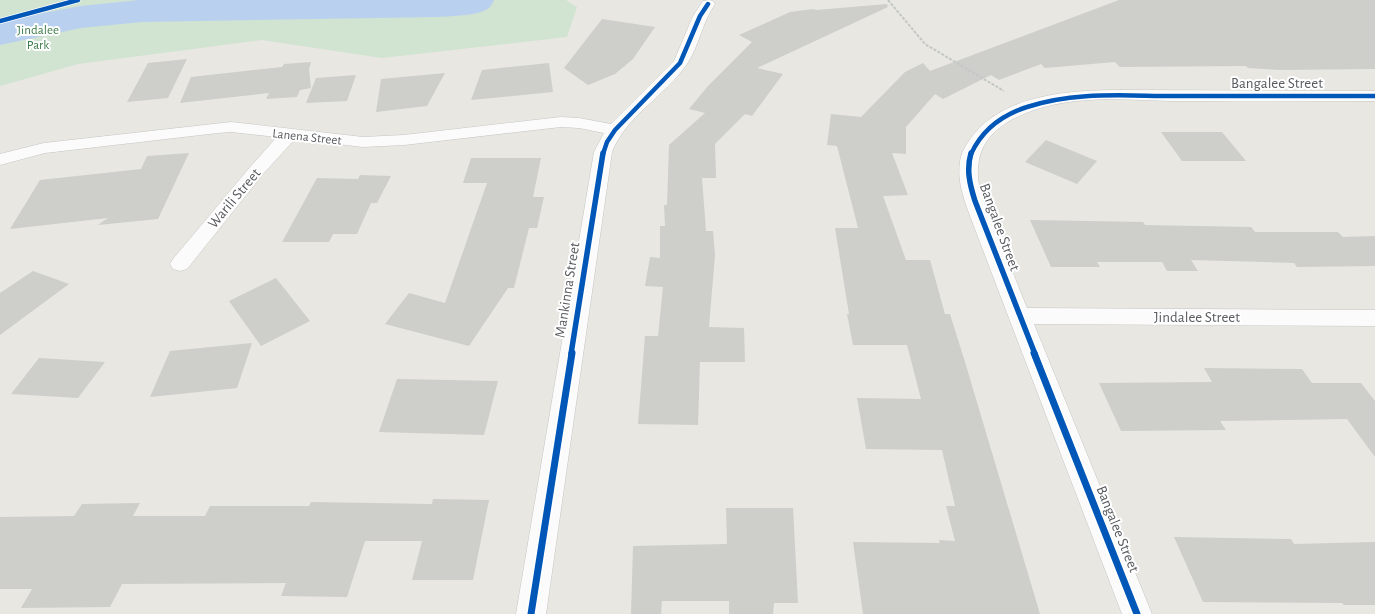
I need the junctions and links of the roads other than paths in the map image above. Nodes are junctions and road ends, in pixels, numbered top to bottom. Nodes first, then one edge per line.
1 (707, 2) edge
2 (1375, 96) edge
3 (615, 130) junction
4 (290, 134) junction
5 (0, 160) edge
6 (180, 264) dead end
7 (1020, 316) junction
8 (1375, 318) edge
9 (531, 614) edge
10 (1137, 614) edge

1 - 3 street, Mankinna Street
2 - 7 street, Bangalee Street
3 - 4 street, Lanena Street
3 - 9 street, Mankinna Street
4 - 5 street, Lanena Street
4 - 6 street, Warili Street
7 - 8 street, Jindalee Street
7 - 10 street, Bangalee Street

